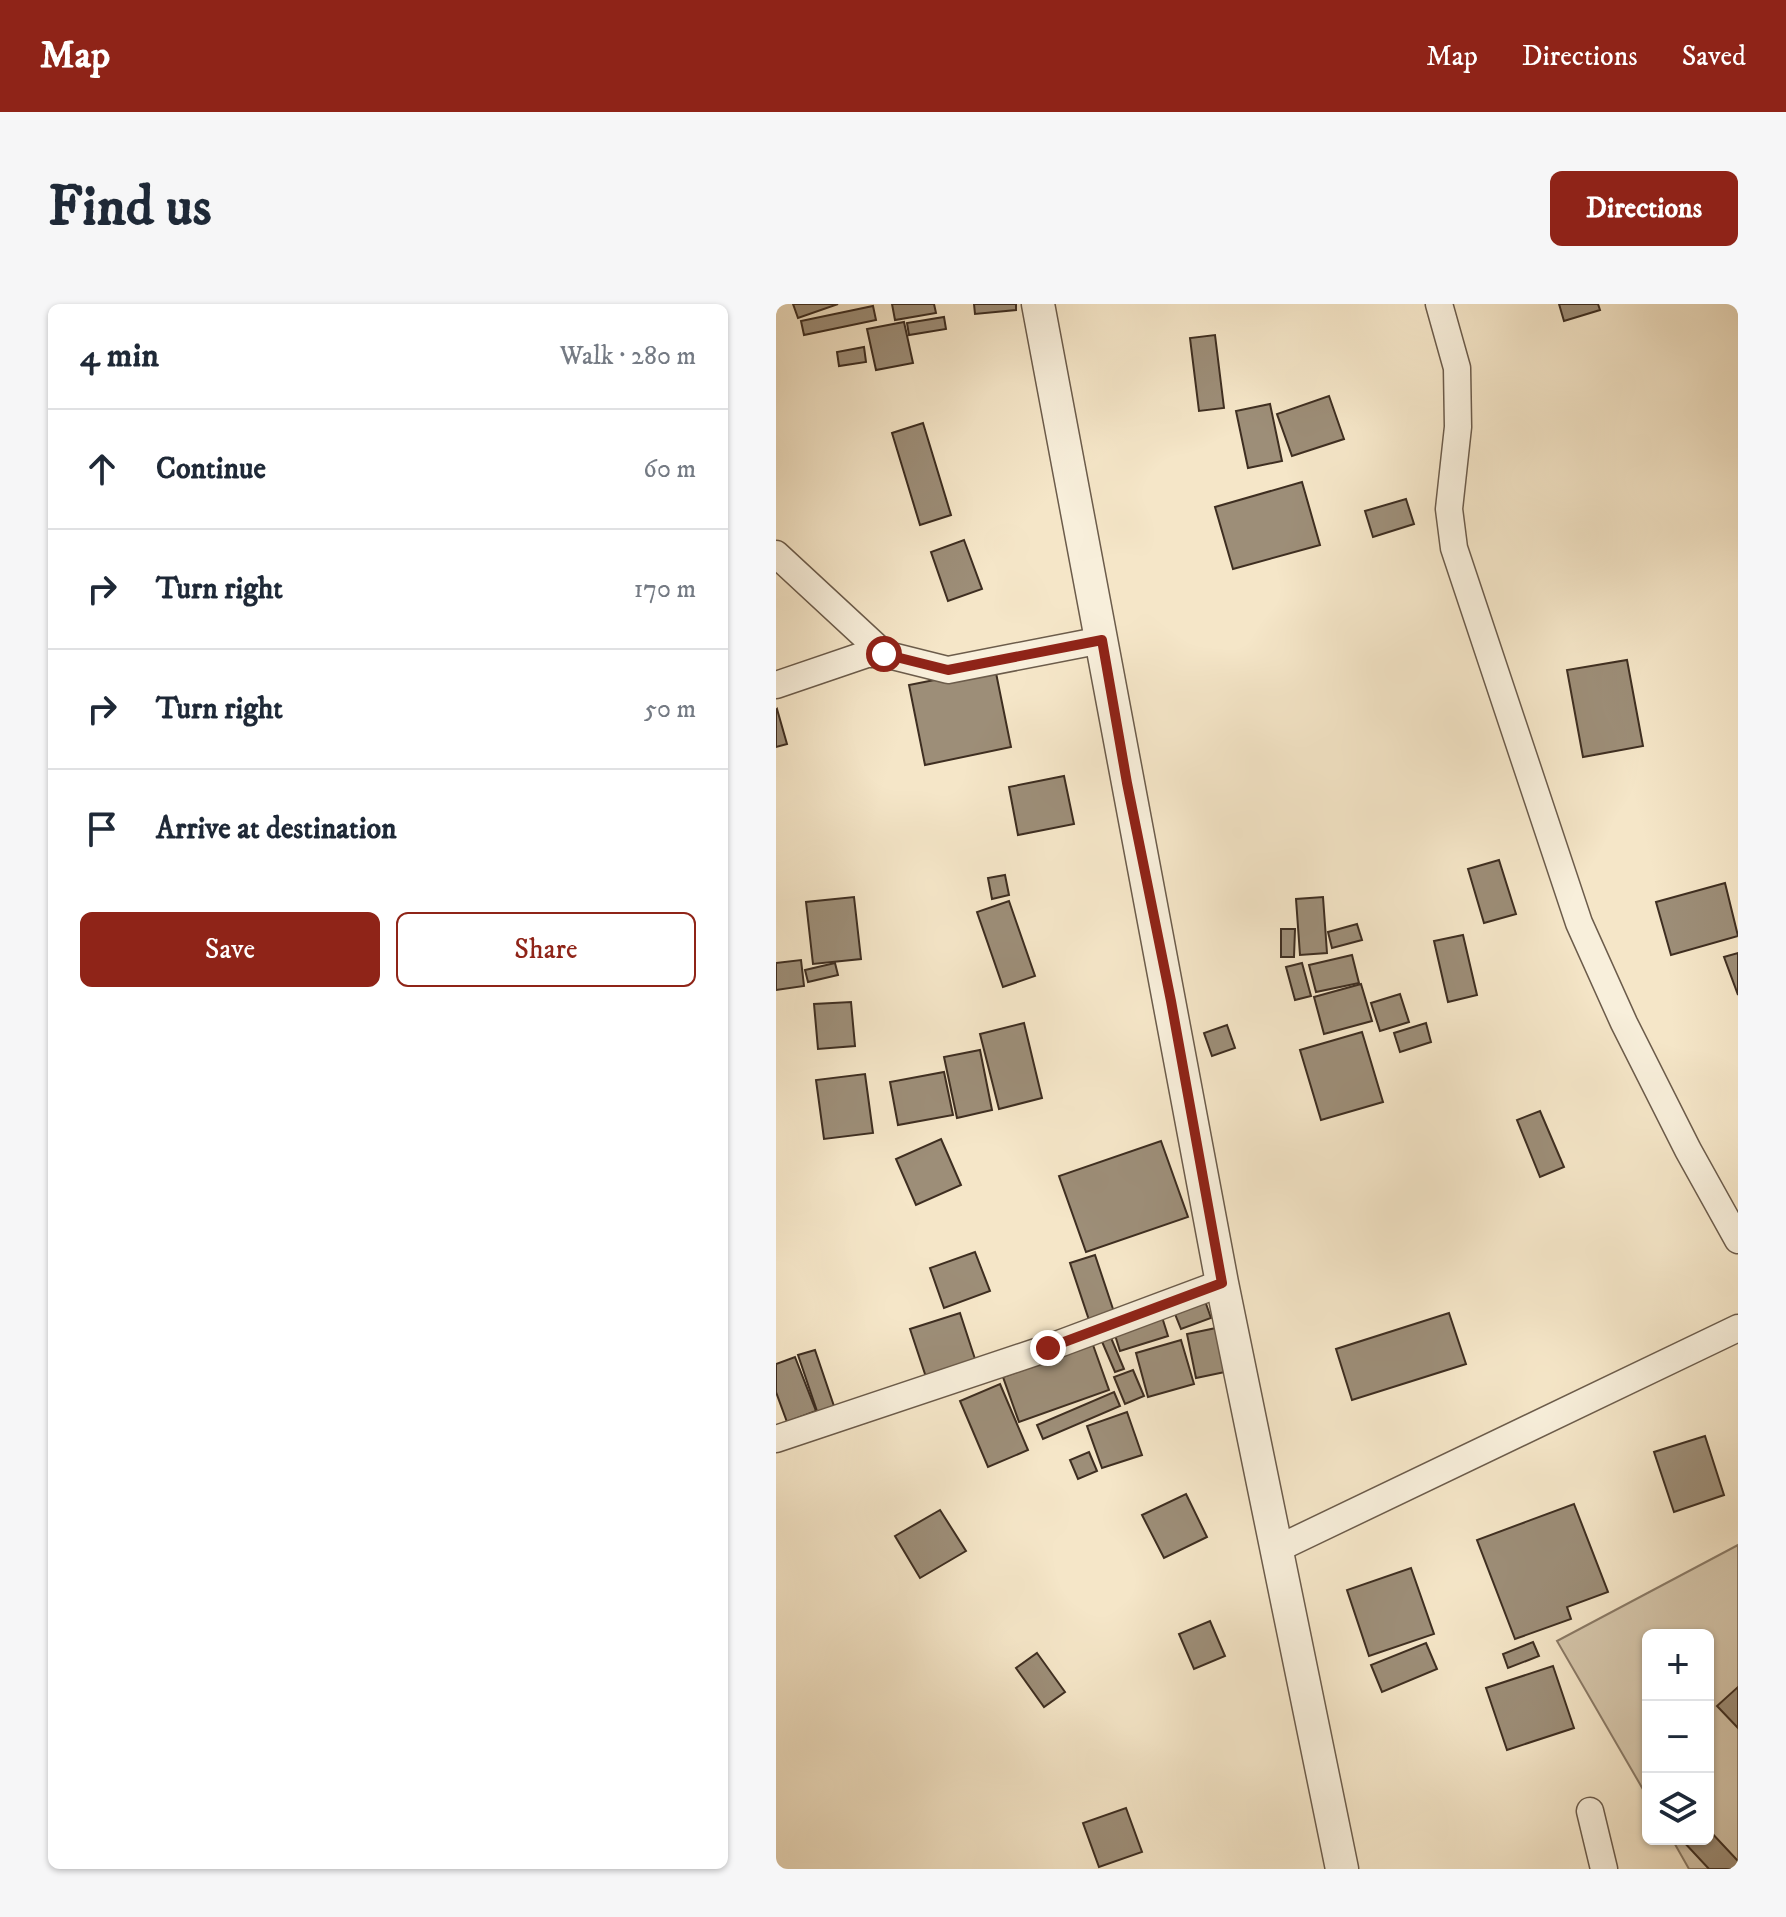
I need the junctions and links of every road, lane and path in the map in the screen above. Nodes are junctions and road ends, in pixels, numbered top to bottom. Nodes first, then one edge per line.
1 (1038, 304) edge
2 (1439, 304) edge
3 (776, 554) edge
4 (1102, 640) junction
5 (884, 654) junction
6 (776, 685) edge
7 (1738, 1240) edge
8 (1222, 1283) junction
9 (1738, 1328) edge
10 (776, 1439) edge
11 (1277, 1549) junction
12 (1590, 1811) dead end
13 (1342, 1869) edge
14 (1604, 1869) edge

1 - 4 street
2 - 7 street
3 - 5 street
4 - 5 street
4 - 8 street
5 - 6 street
8 - 10 street
8 - 11 street
9 - 11 street
11 - 13 street
12 - 14 street

